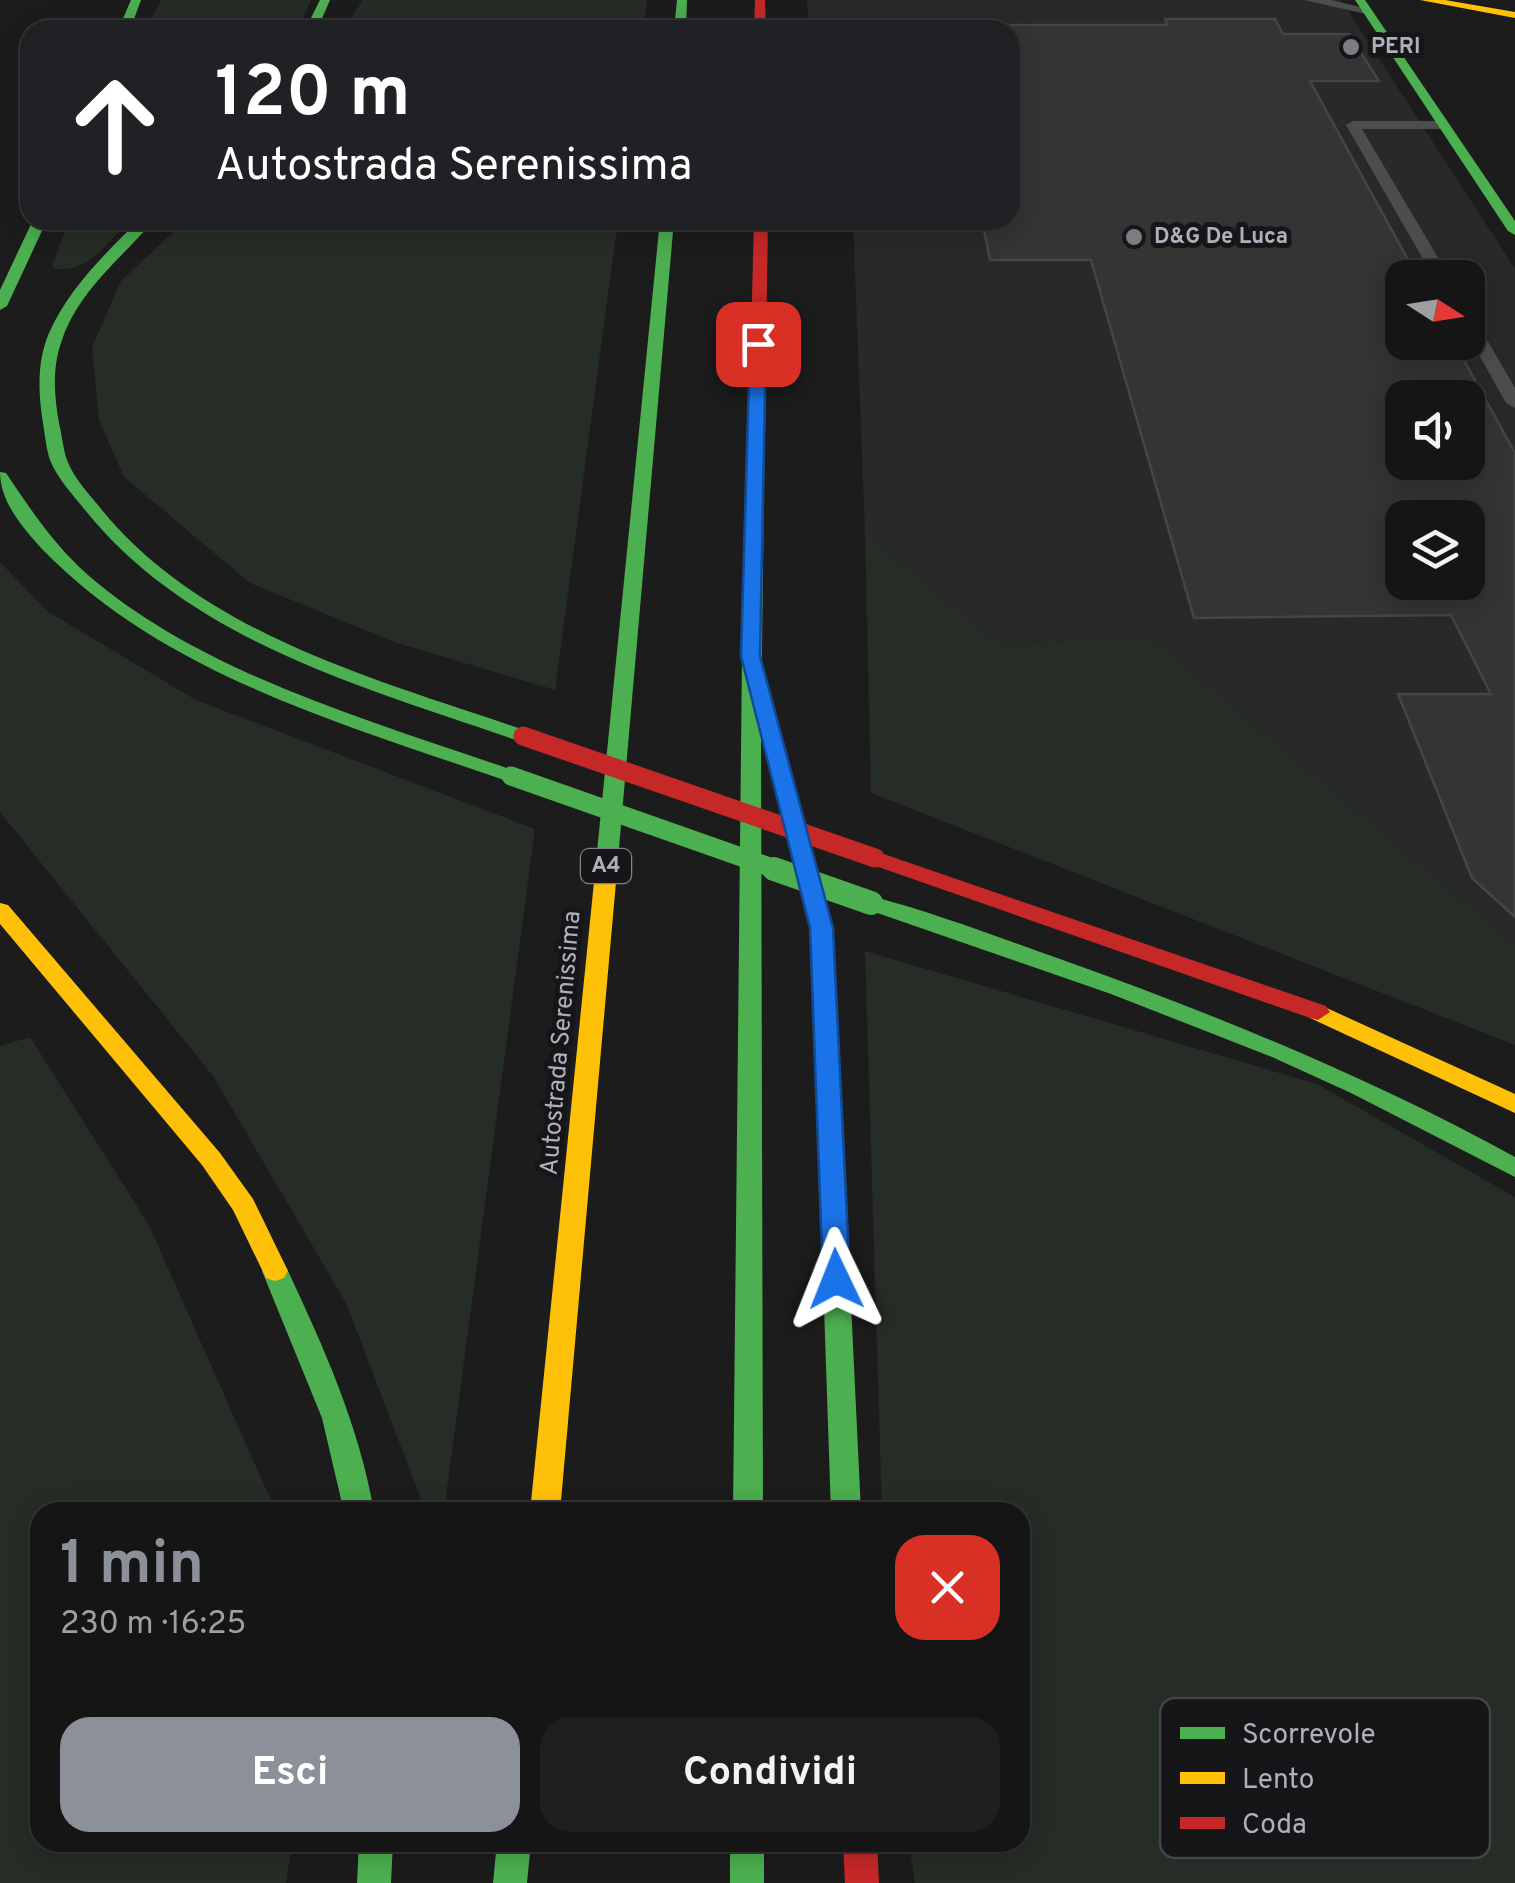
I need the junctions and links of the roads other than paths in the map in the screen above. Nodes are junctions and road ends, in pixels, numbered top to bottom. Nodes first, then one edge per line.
1 (1310, 0) edge
2 (1490, 0) edge
3 (1433, 1) edge
4 (1515, 4) edge
5 (1363, 5) edge
6 (1515, 15) edge
7 (1443, 124) junction
8 (35, 230) edge
9 (138, 230) edge
10 (666, 230) edge
11 (761, 230) edge
12 (1515, 231) edge
13 (1432, 260) edge
14 (0, 306) edge
15 (1485, 351) edge
16 (1515, 403) edge
17 (0, 477) edge
18 (751, 656) junction
19 (0, 910) edge
20 (1515, 1104) edge
21 (1515, 1168) edge
22 (358, 1502) edge
23 (546, 1502) edge
24 (748, 1502) edge
25 (846, 1502) edge
26 (376, 1852) edge
27 (513, 1852) edge
28 (747, 1852) edge
29 (860, 1852) edge
30 (374, 1883) edge
31 (510, 1883) edge
32 (747, 1883) edge
33 (862, 1883) edge

1 - 5 lane
2 - 4 main road
3 - 6 main road
5 - 7 main road
7 - 12 main road
7 - 13 lane
8 - 14 main road
9 - 20 main road, bridge
10 - 23 main road, Autostrada Serenissima / A4
11 - 18 main road
15 - 16 lane
17 - 21 main road, bridge
18 - 24 main road
18 - 25 main road
19 - 22 main road
26 - 30 main road
27 - 31 main road
28 - 32 main road
29 - 33 main road

